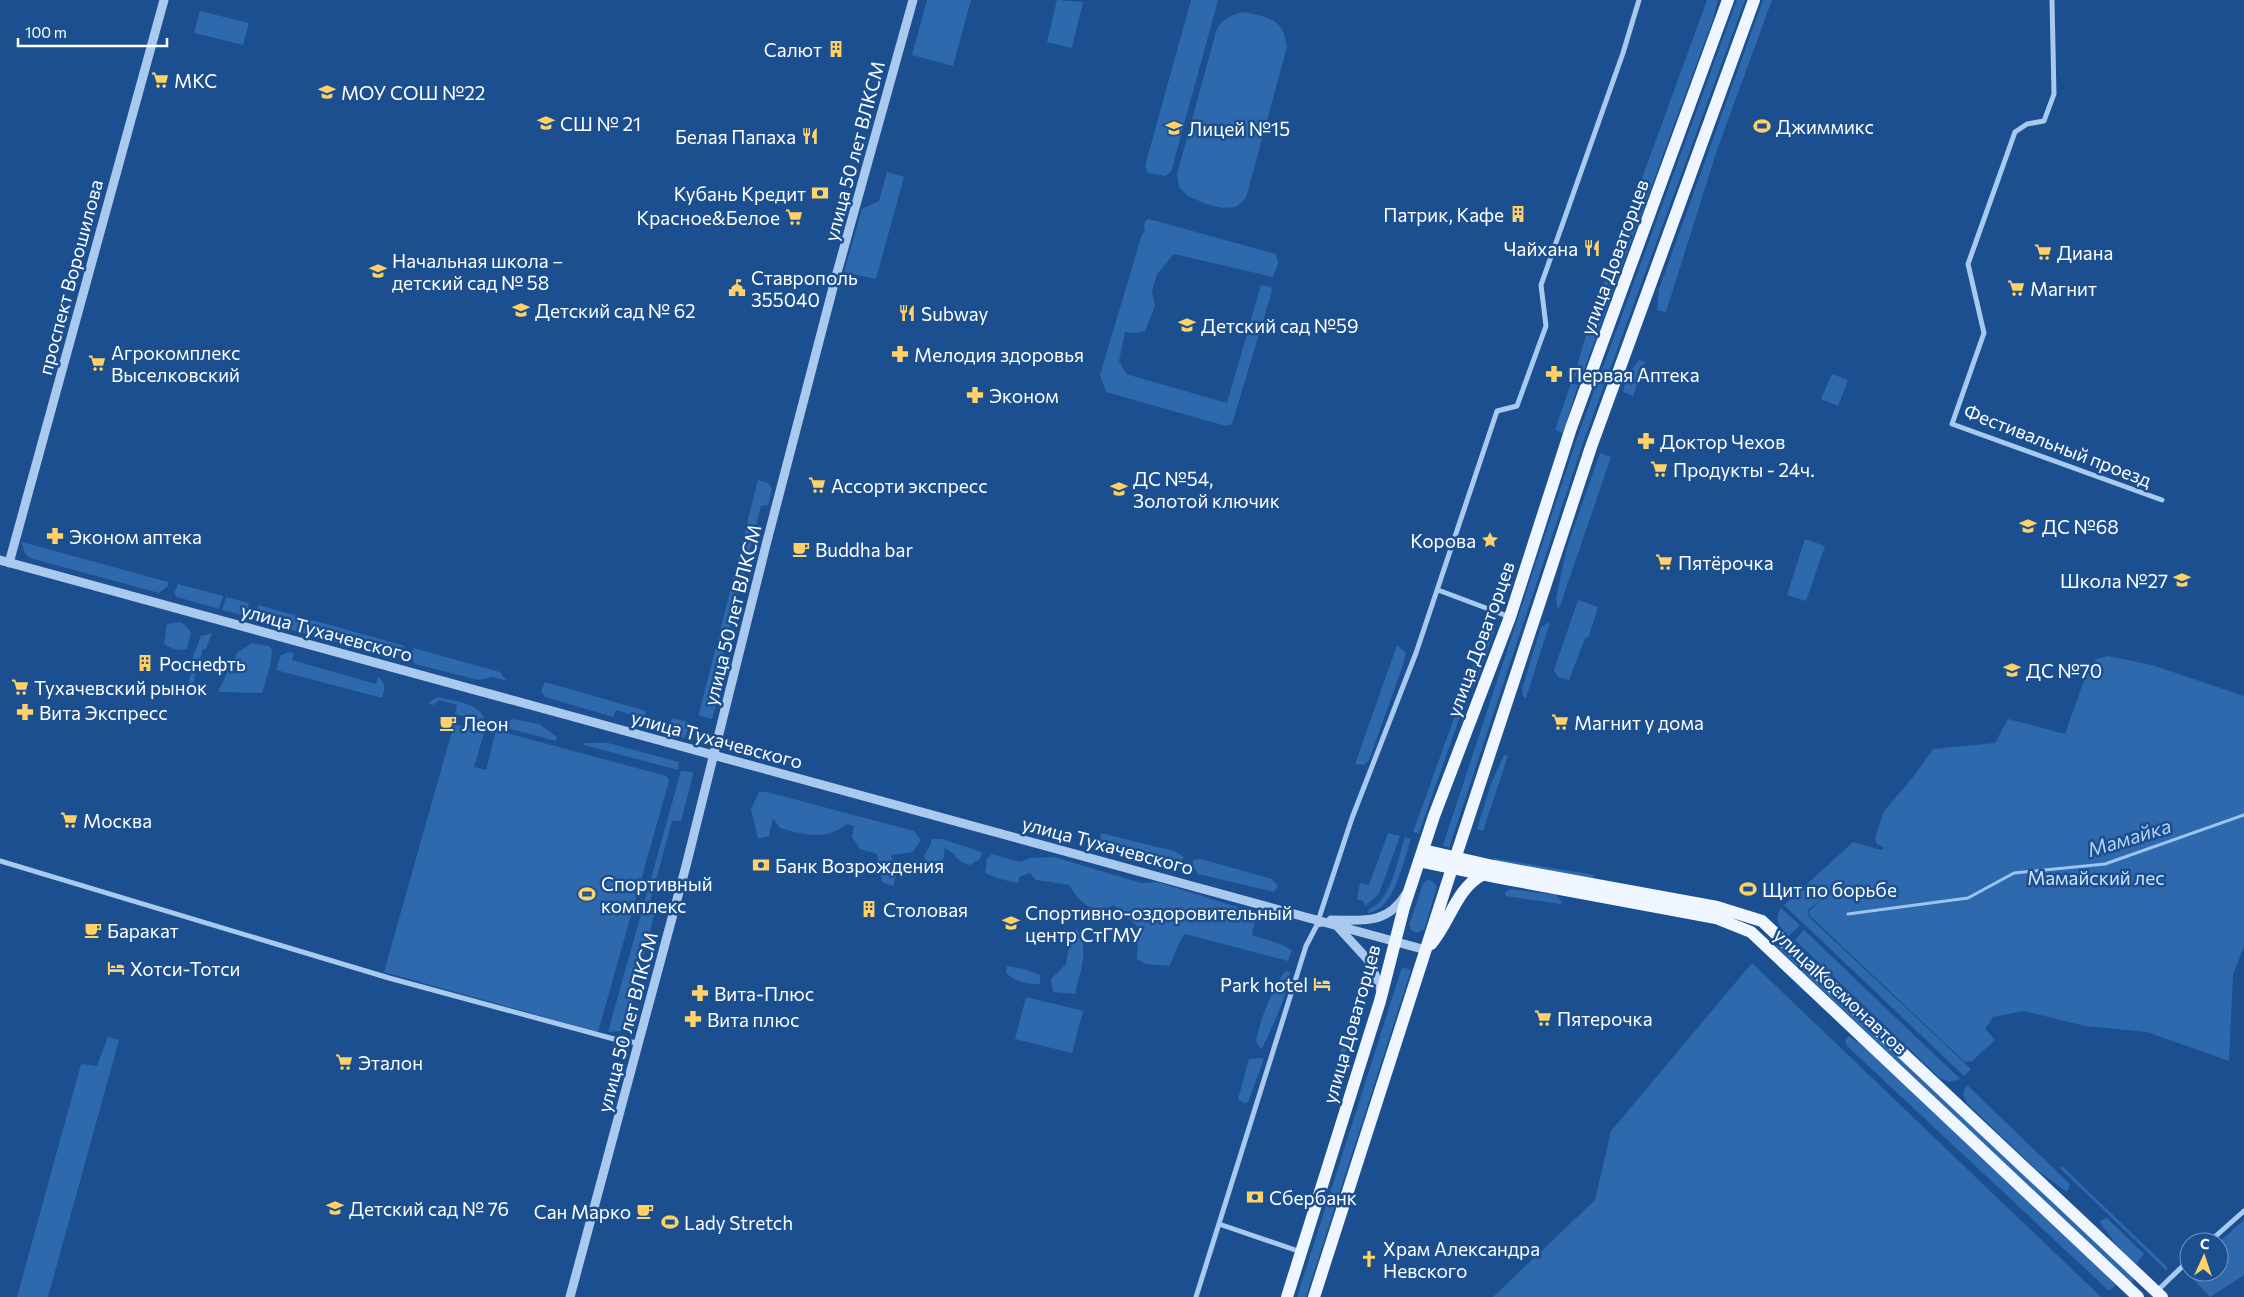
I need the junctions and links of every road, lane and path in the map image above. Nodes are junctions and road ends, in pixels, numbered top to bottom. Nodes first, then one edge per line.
1 (164, 0) edge
2 (913, 0) edge
3 (1639, 0) edge
4 (1728, 0) edge
5 (1754, 0) edge
6 (2052, 0) edge
7 (2162, 500) dead end
8 (4, 561) edge
9 (1438, 590) junction
10 (1510, 617) junction
11 (714, 754) junction
12 (1464, 833) junction
13 (1421, 855) junction
14 (0, 862) edge
15 (1449, 864) junction
16 (1484, 869) junction
17 (1410, 888) junction
18 (1322, 922) junction
19 (1337, 925) junction
20 (1396, 941) junction
21 (1426, 950) junction
22 (1382, 992) junction
23 (638, 1043) junction
24 (2244, 1211) edge
25 (1219, 1224) junction
26 (2220, 1232) edge
27 (1301, 1252) junction
28 (2179, 1271) edge
29 (2159, 1294) edge
30 (570, 1297) edge
31 (1196, 1297) edge
32 (1287, 1297) edge
33 (1314, 1297) edge
34 (2138, 1297) edge

1 - 8 street, проспект Ворошилова
2 - 11 street, улица 50 лет ВЛКСМ
3 - 9 street
4 - 10 main road, улица Доваторцев
5 - 12 main road
6 - 7 street, Фестивальный проезд
8 - 11 street, улица Тухачевского
9 - 10 street
9 - 18 street
10 - 13 main road, улица Доваторцев
11 - 18 street, улица Тухачевского
11 - 23 street, улица 50 лет ВЛКСМ
12 - 15 main road
12 - 16 main road
13 - 15 main road
13 - 15 main road
13 - 17 main road, улица Доваторцев
14 - 23 street
15 - 16 main road
15 - 21 main road
16 - 21 main road
16 - 29 main road, улица Космонавтов
16 - 34 main road, улица Космонавтов
17 - 18 street
17 - 20 main road, улица Доваторцев
18 - 19 street, улица Тухачевского
18 - 25 street
19 - 20 street, улица Тухачевского
19 - 22 street
20 - 21 street, улица Тухачевского
20 - 22 main road, улица Доваторцев
21 - 33 main road
22 - 27 main road, улица Доваторцев
23 - 30 street, улица 50 лет ВЛКСМ
24 - 26 street
25 - 27 street
25 - 31 street
27 - 32 main road, улица Доваторцев
28 - 29 street

